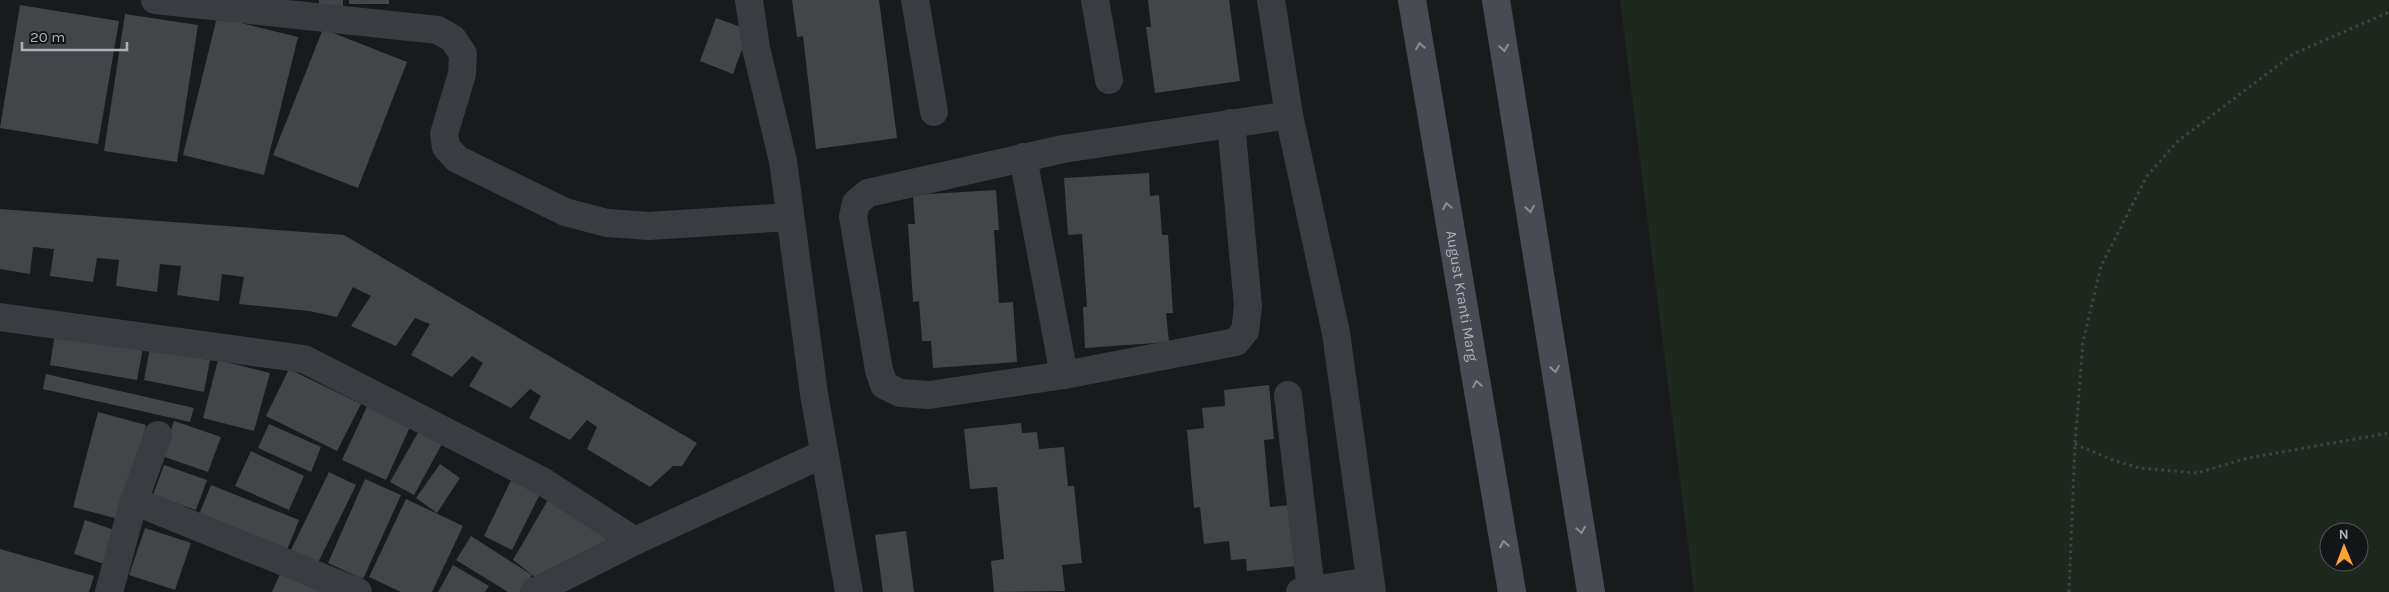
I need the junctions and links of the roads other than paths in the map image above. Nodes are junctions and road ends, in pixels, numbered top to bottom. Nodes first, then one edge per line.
1 (155, 0) edge
2 (748, 0) edge
3 (915, 0) edge
4 (1095, 0) edge
5 (1271, 0) edge
6 (1412, 0) edge
7 (1496, 0) edge
8 (1109, 80) dead end
9 (934, 112) dead end
10 (1288, 115) junction
11 (1231, 123) junction
12 (1023, 158) junction
13 (789, 216) junction
14 (0, 317) edge
15 (1064, 375) junction
16 (1288, 395) dead end
17 (158, 435) dead end
18 (823, 454) junction
19 (134, 501) junction
20 (635, 541) junction
21 (1371, 586) edge
22 (1305, 591) edge
23 (109, 592) edge
24 (358, 592) edge
25 (534, 592) edge
26 (849, 592) edge
27 (1512, 592) edge
28 (1591, 592) edge

1 - 13 street
2 - 13 street
3 - 9 street
4 - 8 street
5 - 10 street
27 -> 6 main road, August Kranti Marg
7 -> 28 main road
10 - 11 street
10 - 21 street
11 - 12 street
11 - 15 street
12 - 15 street
12 - 15 street
13 - 18 street
14 - 20 street
16 - 22 street
17 - 19 street
18 - 20 street
18 - 26 street
19 - 23 street
19 - 24 street
20 - 25 street
21 - 22 street

